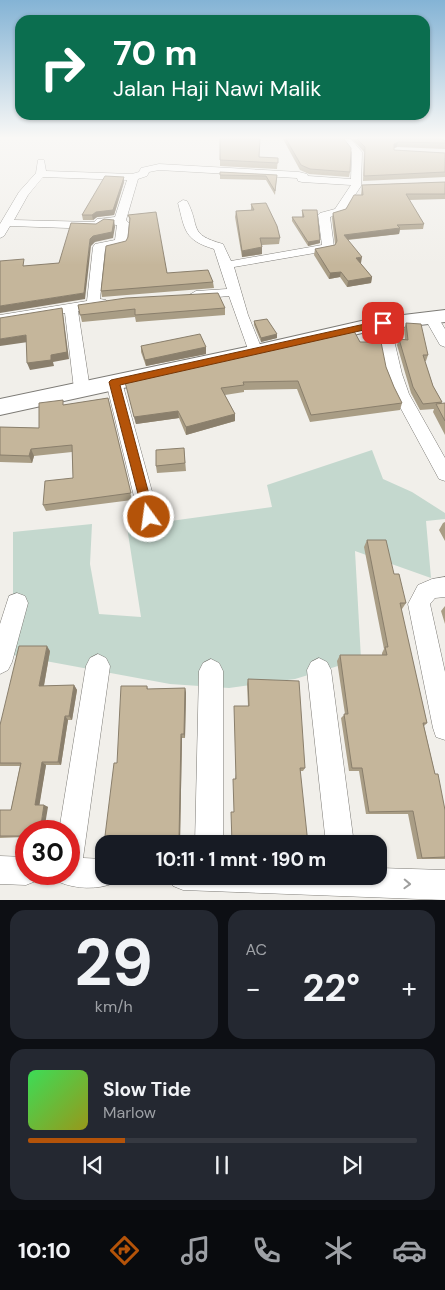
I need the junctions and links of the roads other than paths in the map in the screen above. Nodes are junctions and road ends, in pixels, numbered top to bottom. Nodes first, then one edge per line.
1 (34, 181) edge
2 (133, 181) edge
3 (321, 181) edge
4 (359, 181) edge
5 (359, 185) junction
6 (183, 203) dead end
7 (120, 220) junction
8 (8, 223) junction
9 (0, 234) edge
10 (227, 265) junction
11 (235, 292) junction
12 (187, 296) edge
13 (119, 300) edge
14 (93, 304) junction
15 (71, 307) junction
16 (438, 316) edge
17 (0, 319) edge
18 (383, 323) junction
19 (445, 342) edge
20 (256, 352) junction
21 (114, 382) junction
22 (82, 389) junction
23 (0, 407) edge
24 (445, 474) edge
25 (149, 517) dead end
26 (445, 587) edge
27 (17, 603) dead end
28 (0, 662) edge
29 (98, 666) dead end
30 (319, 670) dead end
31 (212, 671) dead end
32 (445, 728) edge
33 (75, 820) edge
34 (209, 835) edge
35 (339, 835) edge
36 (0, 870) edge
37 (15, 871) edge
38 (80, 872) edge
39 (95, 873) edge
40 (387, 882) edge
41 (445, 885) edge

1 - 8 street
2 - 7 street
3 - 5 street
4 - 5 street
5 - 10 street
6 - 10 street
7 - 8 street
7 - 14 street
8 - 9 street
10 - 11 street
11 - 12 street
11 - 20 street
13 - 14 street
14 - 15 street
15 - 17 street
15 - 22 street
16 - 18 main road
16 - 19 street
18 - 20 main road
18 - 24 street
20 - 21 main road
21 - 22 main road
21 - 25 street
22 - 23 main road
26 - 32 street
27 - 28 street
29 - 33 street
30 - 35 street
31 - 34 street
36 - 37 street
38 - 39 street
40 -> 41 street

